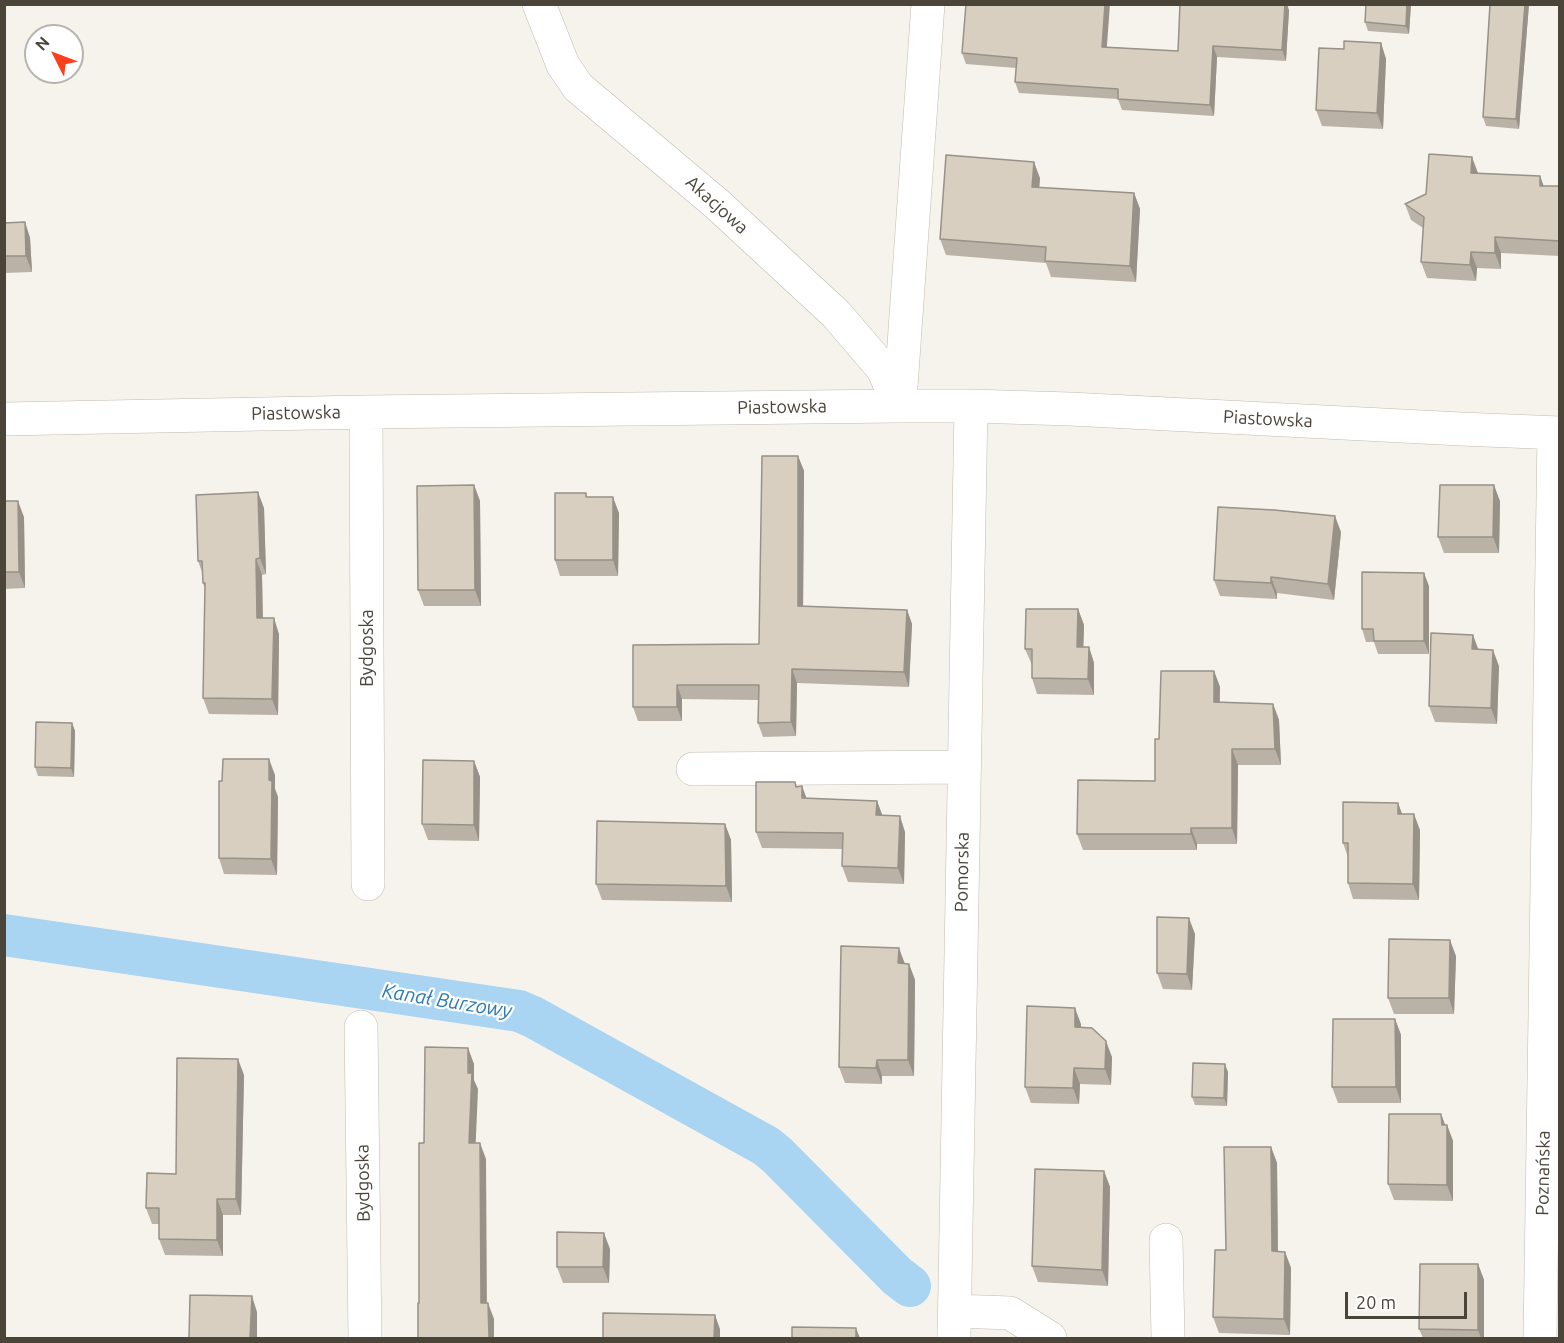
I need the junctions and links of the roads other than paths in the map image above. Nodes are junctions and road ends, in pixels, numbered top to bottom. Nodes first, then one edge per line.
1 (539, 4) edge
2 (928, 4) edge
3 (899, 406) junction
4 (971, 406) junction
5 (366, 412) junction
6 (4, 419) edge
7 (1557, 433) edge
8 (964, 767) junction
9 (693, 769) dead end
10 (368, 884) dead end
11 (361, 1027) dead end
12 (1166, 1240) dead end
13 (954, 1325) edge
14 (365, 1338) edge
15 (1050, 1338) edge
16 (1168, 1338) edge
17 (1540, 1338) edge

1 - 3 street, Akacjowa
2 - 3 street
3 - 4 street, Piastowska
3 - 5 street, Piastowska
4 - 7 street, Piastowska
4 - 8 street, Pomorska
5 - 6 street, Piastowska
5 - 10 street, Bydgoska
7 - 17 street, Poznańska
8 - 9 street
8 - 13 street, Pomorska
11 - 14 street, Bydgoska
12 - 16 street
13 - 15 street

